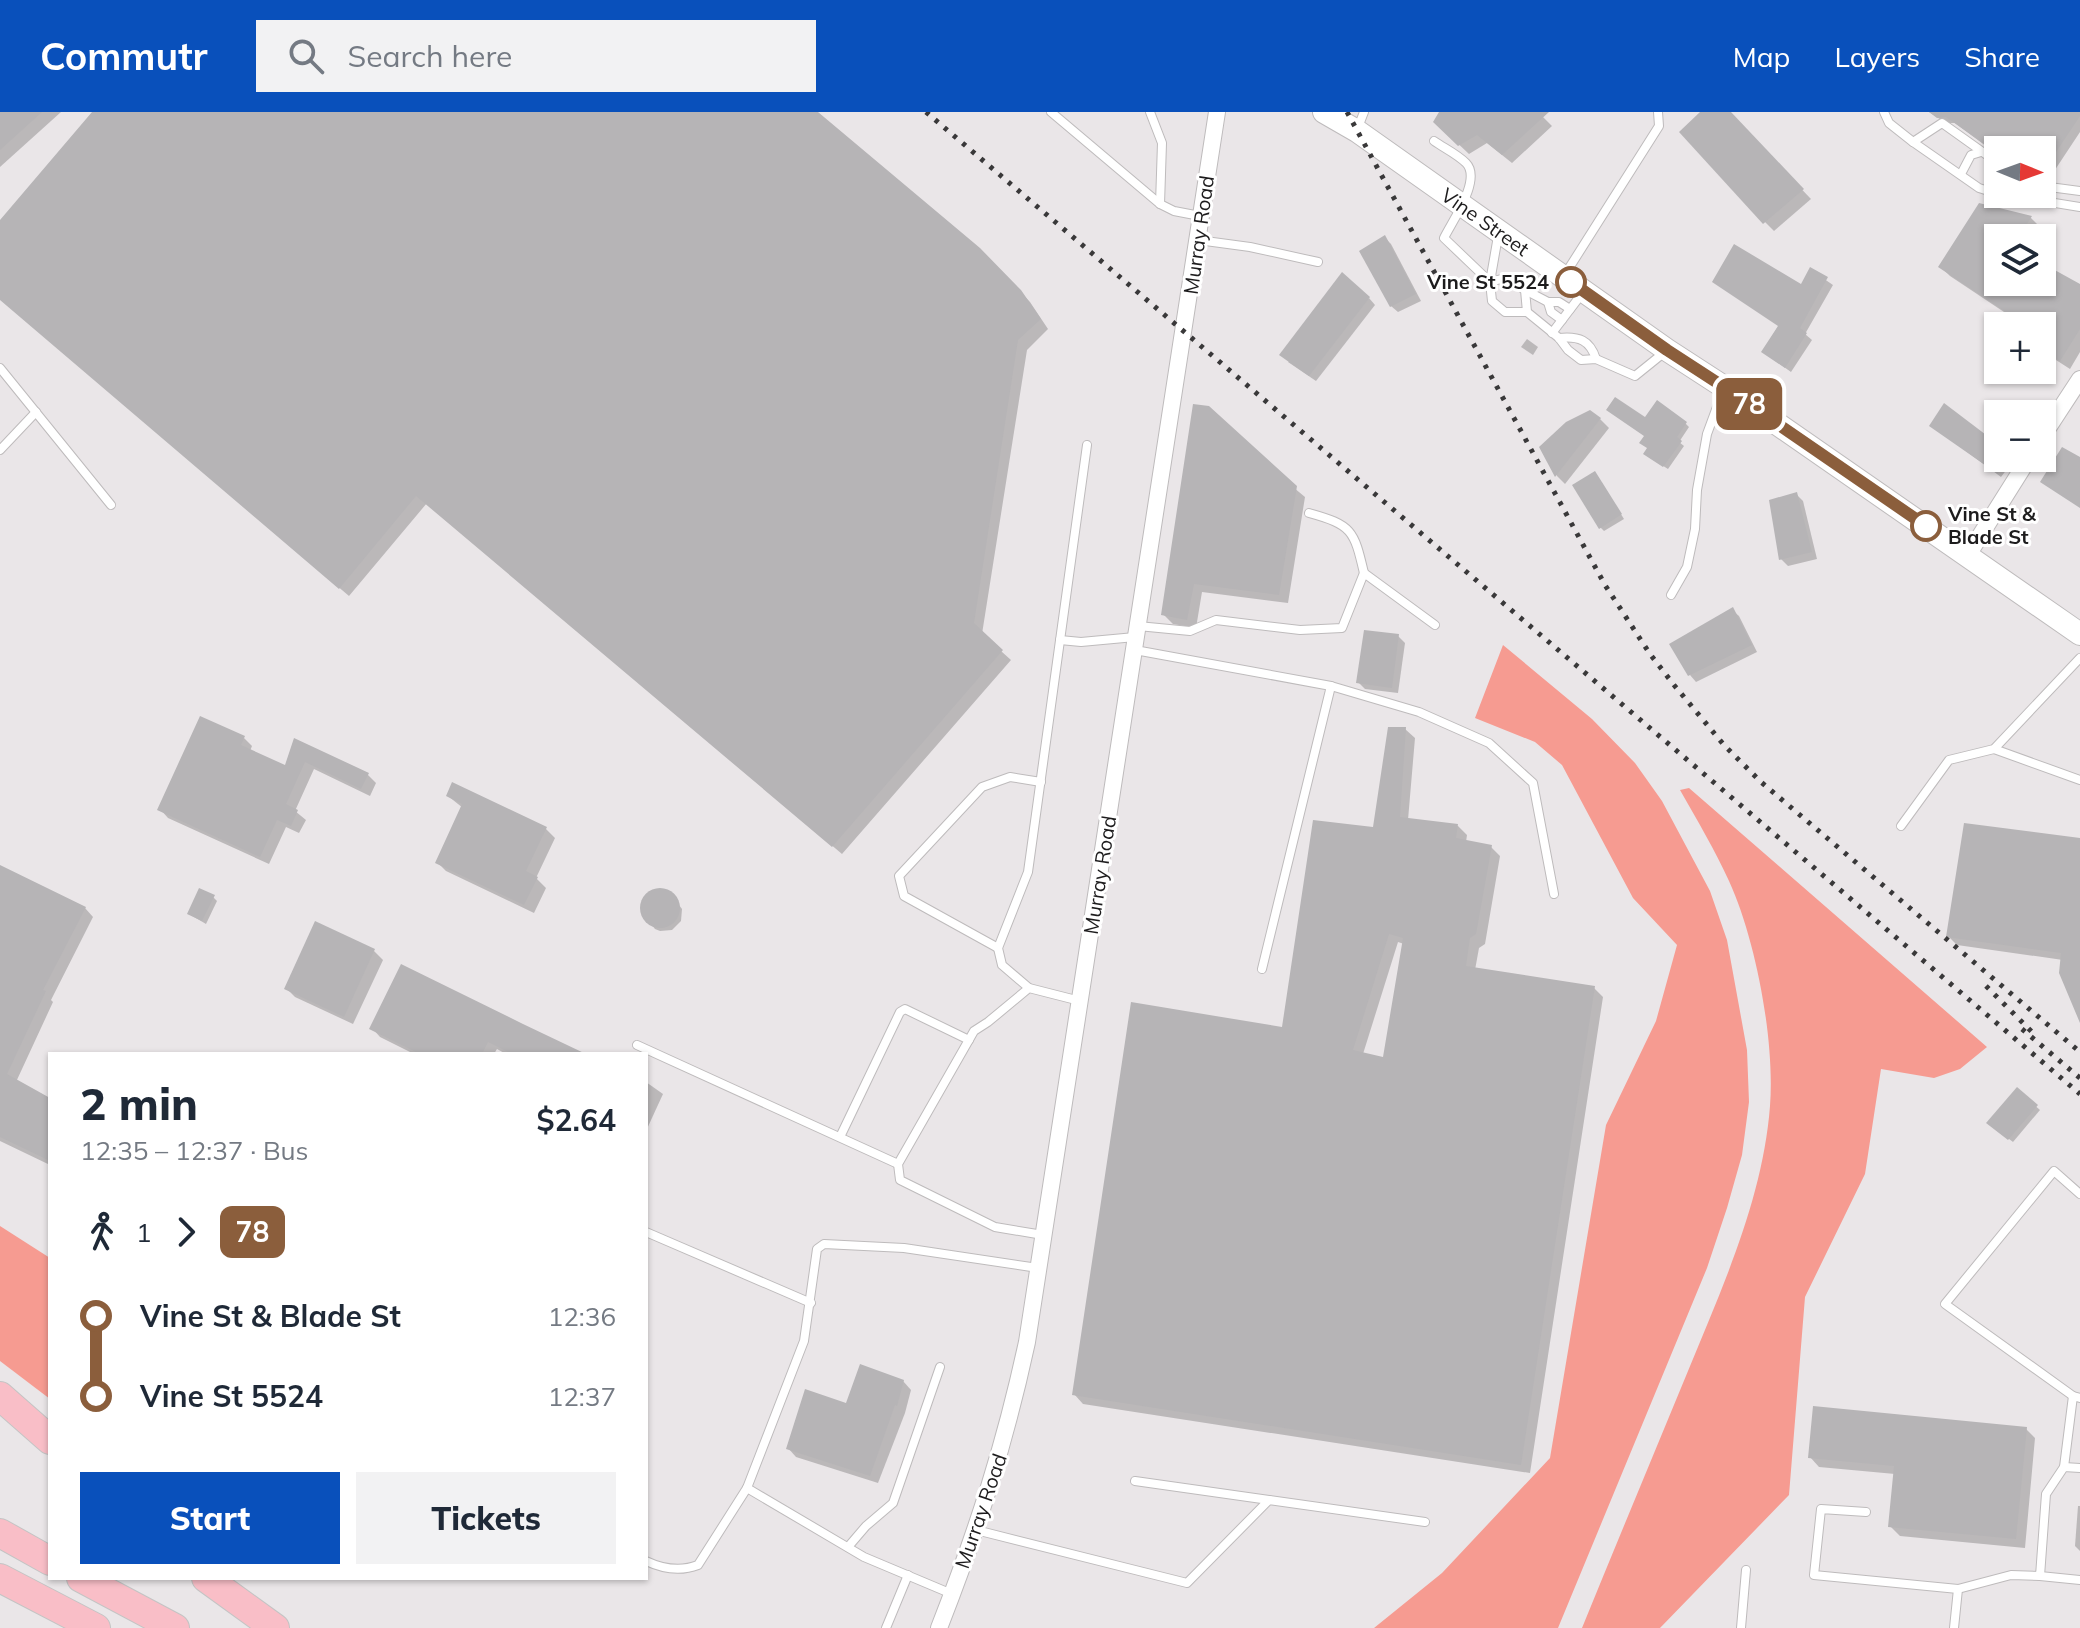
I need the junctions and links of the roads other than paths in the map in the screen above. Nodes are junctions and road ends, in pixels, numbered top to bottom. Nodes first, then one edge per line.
1 (1051, 112) edge
2 (1150, 112) edge
3 (1217, 112) edge
4 (1324, 112) edge
5 (1658, 112) edge
6 (1667, 112) edge
7 (1884, 112) edge
8 (1361, 121) edge
9 (1659, 126) junction
10 (1434, 141) dead end
11 (1913, 142) junction
12 (1981, 152) junction
13 (1984, 154) edge
14 (1961, 174) junction
15 (2056, 188) edge
16 (1984, 190) edge
17 (2080, 191) edge
18 (2056, 203) edge
19 (1160, 204) junction
20 (1460, 205) junction
21 (2080, 207) edge
22 (1201, 216) junction
23 (1499, 232) junction
24 (1198, 240) junction
25 (1318, 262) dead end
26 (1563, 276) junction
27 (1490, 282) junction
28 (1525, 290) junction
29 (1584, 291) junction
30 (1548, 302) junction
31 (1570, 309) junction
32 (1527, 312) junction
33 (1562, 320) junction
34 (1556, 335) junction
35 (1667, 350) junction
36 (1596, 359) junction
37 (0, 368) edge
38 (2080, 379) edge
39 (1724, 387) junction
40 (36, 412) junction
41 (2056, 416) edge
42 (1087, 445) dead end
43 (0, 450) edge
44 (2020, 472) edge
45 (111, 505) dead end
46 (1309, 513) dead end
47 (1968, 555) junction
48 (1364, 573) junction
49 (1671, 595) dead end
50 (1435, 625) dead end
51 (2080, 634) edge
52 (1137, 637) junction
53 (1060, 640) junction
54 (2080, 658) edge
55 (1331, 686) junction
56 (1994, 749) junction
57 (2080, 780) edge
58 (1041, 782) junction
59 (1901, 826) dead end
60 (1554, 894) dead end
61 (998, 948) junction
62 (1262, 969) dead end
63 (1029, 988) junction
64 (1080, 1001) junction
65 (969, 1040) junction
66 (637, 1045) dead end
67 (840, 1137) junction
68 (898, 1164) junction
69 (2080, 1194) edge
70 (648, 1233) edge
71 (1044, 1236) junction
72 (1039, 1268) junction
73 (811, 1303) junction
74 (940, 1367) dead end
75 (0, 1396) edge
76 (2076, 1397) edge
77 (48, 1438) edge
78 (2064, 1467) junction
79 (2080, 1468) edge
80 (1135, 1481) dead end
81 (747, 1488) junction
82 (1269, 1500) junction
83 (1866, 1512) dead end
84 (1425, 1522) dead end
85 (976, 1530) junction
86 (0, 1533) edge
87 (848, 1547) junction
88 (48, 1560) edge
89 (648, 1562) edge
90 (1746, 1570) dead end
91 (908, 1575) junction
92 (2040, 1576) junction
93 (0, 1578) edge
94 (85, 1580) edge
95 (209, 1580) edge
96 (2080, 1580) edge
97 (1958, 1589) junction
98 (952, 1594) junction
99 (96, 1628) edge
100 (175, 1628) edge
101 (275, 1628) edge
102 (886, 1628) edge
103 (939, 1628) edge
104 (1741, 1628) edge
105 (1954, 1628) edge

1 - 19 lane
2 - 19 lane
3 - 22 street, Murray Road
4 - 8 main road, Vine Street
5 - 9 lane
6 - 9 lane
7 - 11 lane
8 - 20 main road, Vine Street
9 - 26 lane
10 - 20 lane
11 - 12 lane
11 - 14 lane
12 - 13 lane
12 - 14 lane
14 - 16 lane
15 - 17 lane
18 - 21 lane
19 - 22 lane
20 - 23 main road, Vine Street
20 - 27 lane
22 - 24 street, Murray Road
23 - 26 main road, Vine Street
23 - 27 lane
24 - 25 lane
24 - 52 street, Murray Road
26 - 29 main road, Vine Street
27 - 28 lane
27 - 32 lane
28 - 30 lane
28 - 32 lane
29 - 31 lane
29 - 35 main road, Vine Street
30 - 31 lane
30 - 33 lane
31 - 33 lane
32 - 34 lane
33 - 34 lane
34 - 36 lane
34 - 36 lane
35 - 36 lane
35 - 39 main road, Vine Street
37 - 40 lane
38 - 41 street
39 - 47 main road, Vine Street
39 - 49 lane
40 - 43 lane
40 - 45 lane
42 - 53 lane
44 - 47 street
46 - 48 lane
47 - 51 main road, Vine Street
48 - 50 lane
48 - 52 lane
52 - 53 lane
52 - 55 lane
52 - 64 street, Murray Road
53 - 58 lane
54 - 56 lane
55 - 60 lane
55 - 62 lane
56 - 57 lane
56 - 59 lane
58 - 61 lane
58 - 61 lane
61 - 63 lane
63 - 64 lane
63 - 65 lane
64 - 71 street, Murray Road
65 - 67 lane
65 - 68 lane
66 - 67 lane
67 - 68 lane
68 - 71 lane
69 - 76 lane
70 - 73 lane
71 - 72 street, Murray Road
72 - 73 lane
72 - 85 street, Murray Road
73 - 81 lane
74 - 87 lane
75 - 77 highway
76 - 78 lane
78 - 79 lane
78 - 92 lane
80 - 82 lane
81 - 87 lane
81 - 89 lane
82 - 84 lane
82 - 85 lane
83 - 97 lane
85 - 98 street, Murray Road
86 - 88 highway
87 - 91 lane
90 - 104 lane
91 - 98 lane
91 - 102 lane
92 - 96 lane
92 - 97 lane
93 - 99 highway
94 - 100 highway
95 - 101 highway
97 - 105 lane
98 - 103 street, Murray Road

